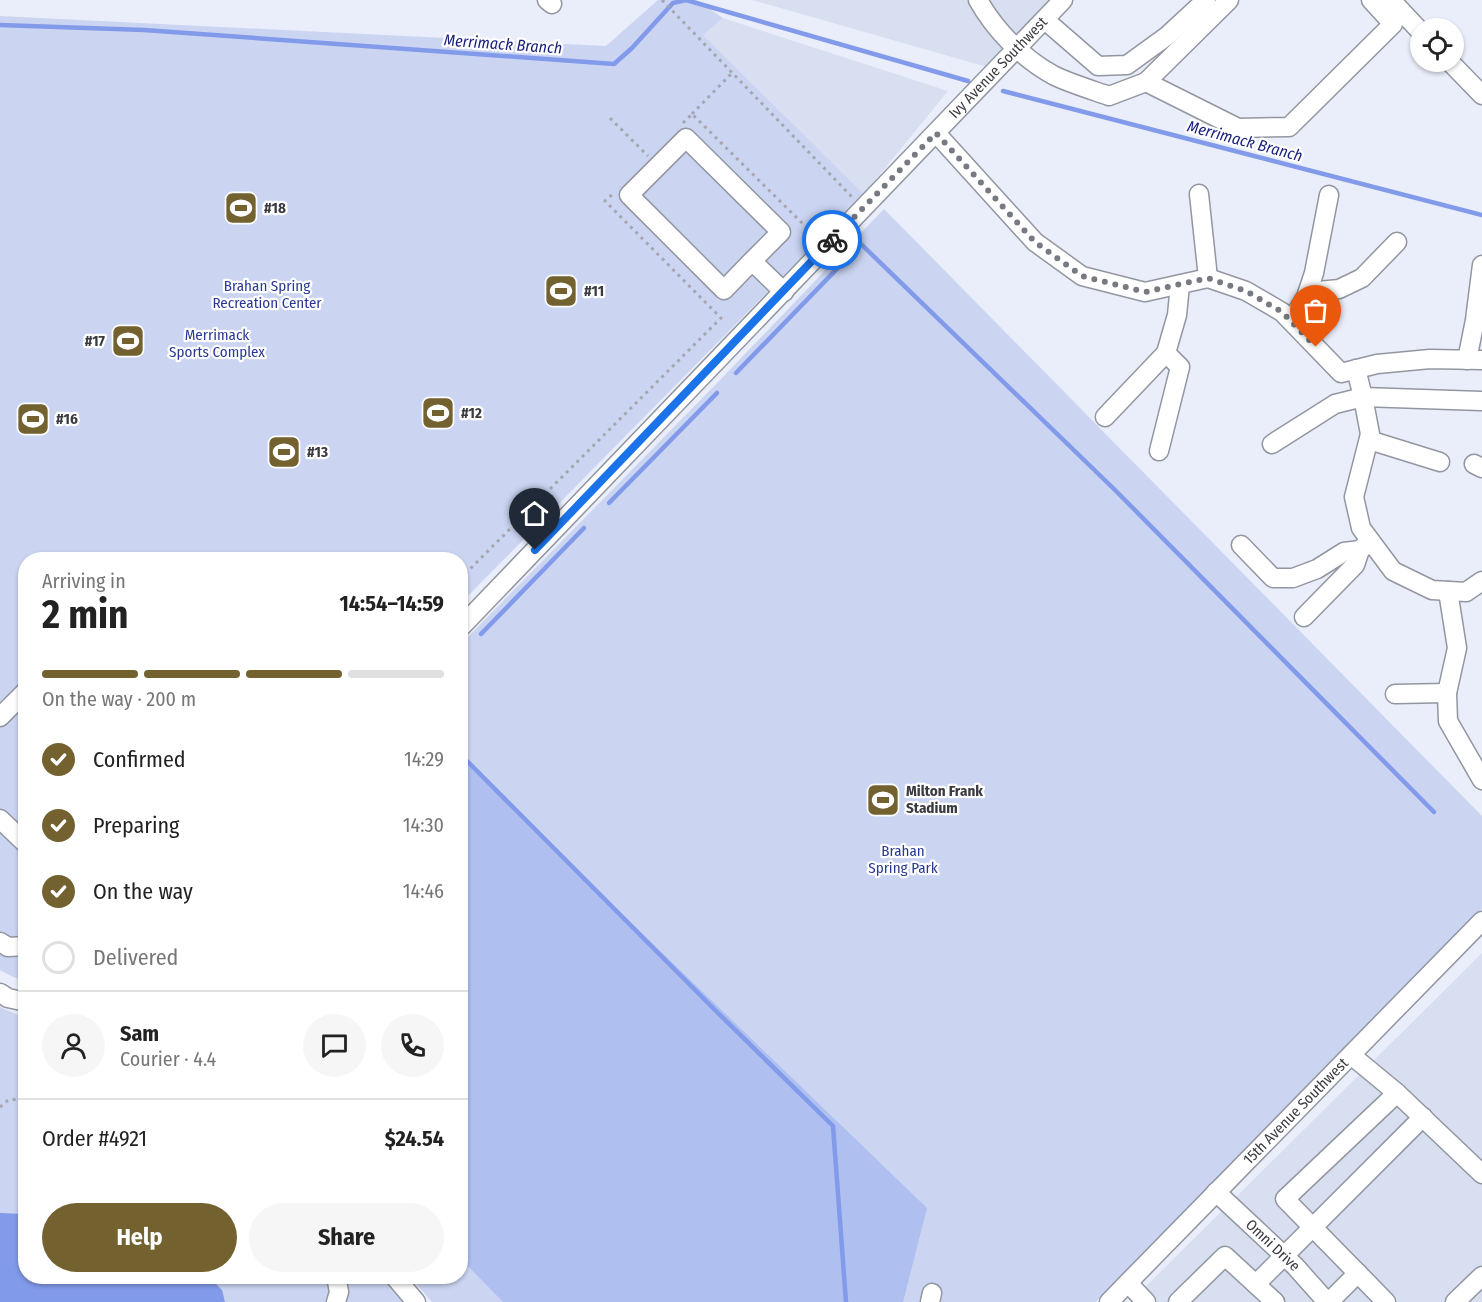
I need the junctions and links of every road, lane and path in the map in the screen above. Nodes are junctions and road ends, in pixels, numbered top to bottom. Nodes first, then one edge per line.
1 (662, 0) edge
2 (978, 0) edge
3 (1063, 0) edge
4 (1206, 0) edge
5 (1229, 0) edge
6 (1371, 0) edge
7 (1391, 0) edge
8 (1045, 20) junction
9 (1410, 20) edge
10 (1017, 50) junction
11 (1460, 72) edge
12 (732, 73) junction
13 (1146, 82) junction
14 (1482, 95) edge
15 (692, 114) junction
16 (610, 118) dead end
17 (678, 128) dead end
18 (936, 133) junction
19 (649, 157) dead end
20 (613, 194) dead end
21 (1199, 194) dead end
22 (1329, 195) dead end
23 (856, 200) dead end
24 (803, 224) dead end
25 (1397, 242) dead end
26 (752, 261) junction
27 (1482, 265) edge
28 (1208, 278) junction
29 (1180, 285) junction
30 (783, 291) junction
31 (1308, 292) junction
32 (1291, 321) junction
33 (1166, 353) junction
34 (1475, 360) edge
35 (1356, 369) junction
36 (1363, 397) junction
37 (1481, 401) edge
38 (1105, 417) dead end
39 (1369, 440) junction
40 (1272, 444) dead end
41 (1159, 451) dead end
42 (1440, 462) dead end
43 (1241, 545) dead end
44 (1365, 545) junction
45 (468, 571) edge
46 (1482, 581) edge
47 (1448, 591) junction
48 (1304, 617) dead end
49 (468, 620) edge
50 (1395, 693) dead end
51 (1447, 693) junction
52 (18, 699) edge
53 (0, 717) edge
54 (1482, 780) edge
55 (0, 819) edge
56 (18, 836) edge
57 (1482, 921) edge
58 (0, 942) edge
59 (18, 946) edge
60 (0, 993) edge
61 (18, 1000) edge
62 (1351, 1055) junction
63 (1397, 1093) junction
64 (18, 1099) edge
65 (0, 1107) edge
66 (1423, 1117) junction
67 (1482, 1174) edge
68 (1216, 1192) junction
69 (1312, 1226) junction
70 (1283, 1256) junction
71 (1358, 1273) junction
72 (1482, 1276) edge
73 (1128, 1283) junction
74 (338, 1284) edge
75 (401, 1284) edge
76 (1256, 1284) junction
77 (336, 1302) edge
78 (416, 1302) edge
79 (1109, 1302) edge
80 (1146, 1302) edge
81 (1178, 1302) edge
82 (1275, 1302) edge
83 (1328, 1302) edge
84 (1386, 1302) edge
85 (1455, 1302) edge

1 - 12 path
2 - 10 street
3 - 8 street, Ivy Avenue Southwest
4 - 8 street
5 - 13 street
6 - 13 street
7 - 9 street
8 - 10 street, Ivy Avenue Southwest
10 - 13 street
10 - 18 street, Ivy Avenue Southwest
11 - 14 street
12 - 15 path
12 - 23 path
15 - 17 path
15 - 24 path
16 - 19 path
18 - 29 street
18 - 30 street, Ivy Avenue Southwest
20 - 45 path
21 - 28 street
22 - 31 street
25 - 31 street
26 - 26 street
26 - 30 street
27 - 34 street
28 - 29 street
28 - 32 street
29 - 33 street
30 - 49 street, Ivy Avenue Southwest
31 - 32 street
32 - 35 street
33 - 38 street
33 - 41 street
34 - 35 street
35 - 36 street
36 - 37 street
36 - 39 street
36 - 40 street
39 - 42 street
39 - 44 street
43 - 44 street
44 - 47 street
44 - 48 street
46 - 47 street
47 - 51 street
50 - 51 street
51 - 54 street
52 - 53 street
55 - 56 street
57 - 62 street, 15th Avenue Southwest
58 - 59 street
60 - 61 street
62 - 63 street
62 - 68 street, 15th Avenue Southwest
63 - 66 street
63 - 69 street
64 - 65 path
66 - 67 street
66 - 69 street
68 - 70 street, Omni Drive
68 - 73 street, 15th Avenue Southwest
69 - 70 street
69 - 71 street
70 - 76 street
70 - 83 street, Omni Drive
71 - 83 street
71 - 84 street
72 - 85 street
73 - 79 street, 15th Avenue Southwest
73 - 80 street
74 - 77 street
75 - 78 street
76 - 81 street
76 - 82 street

